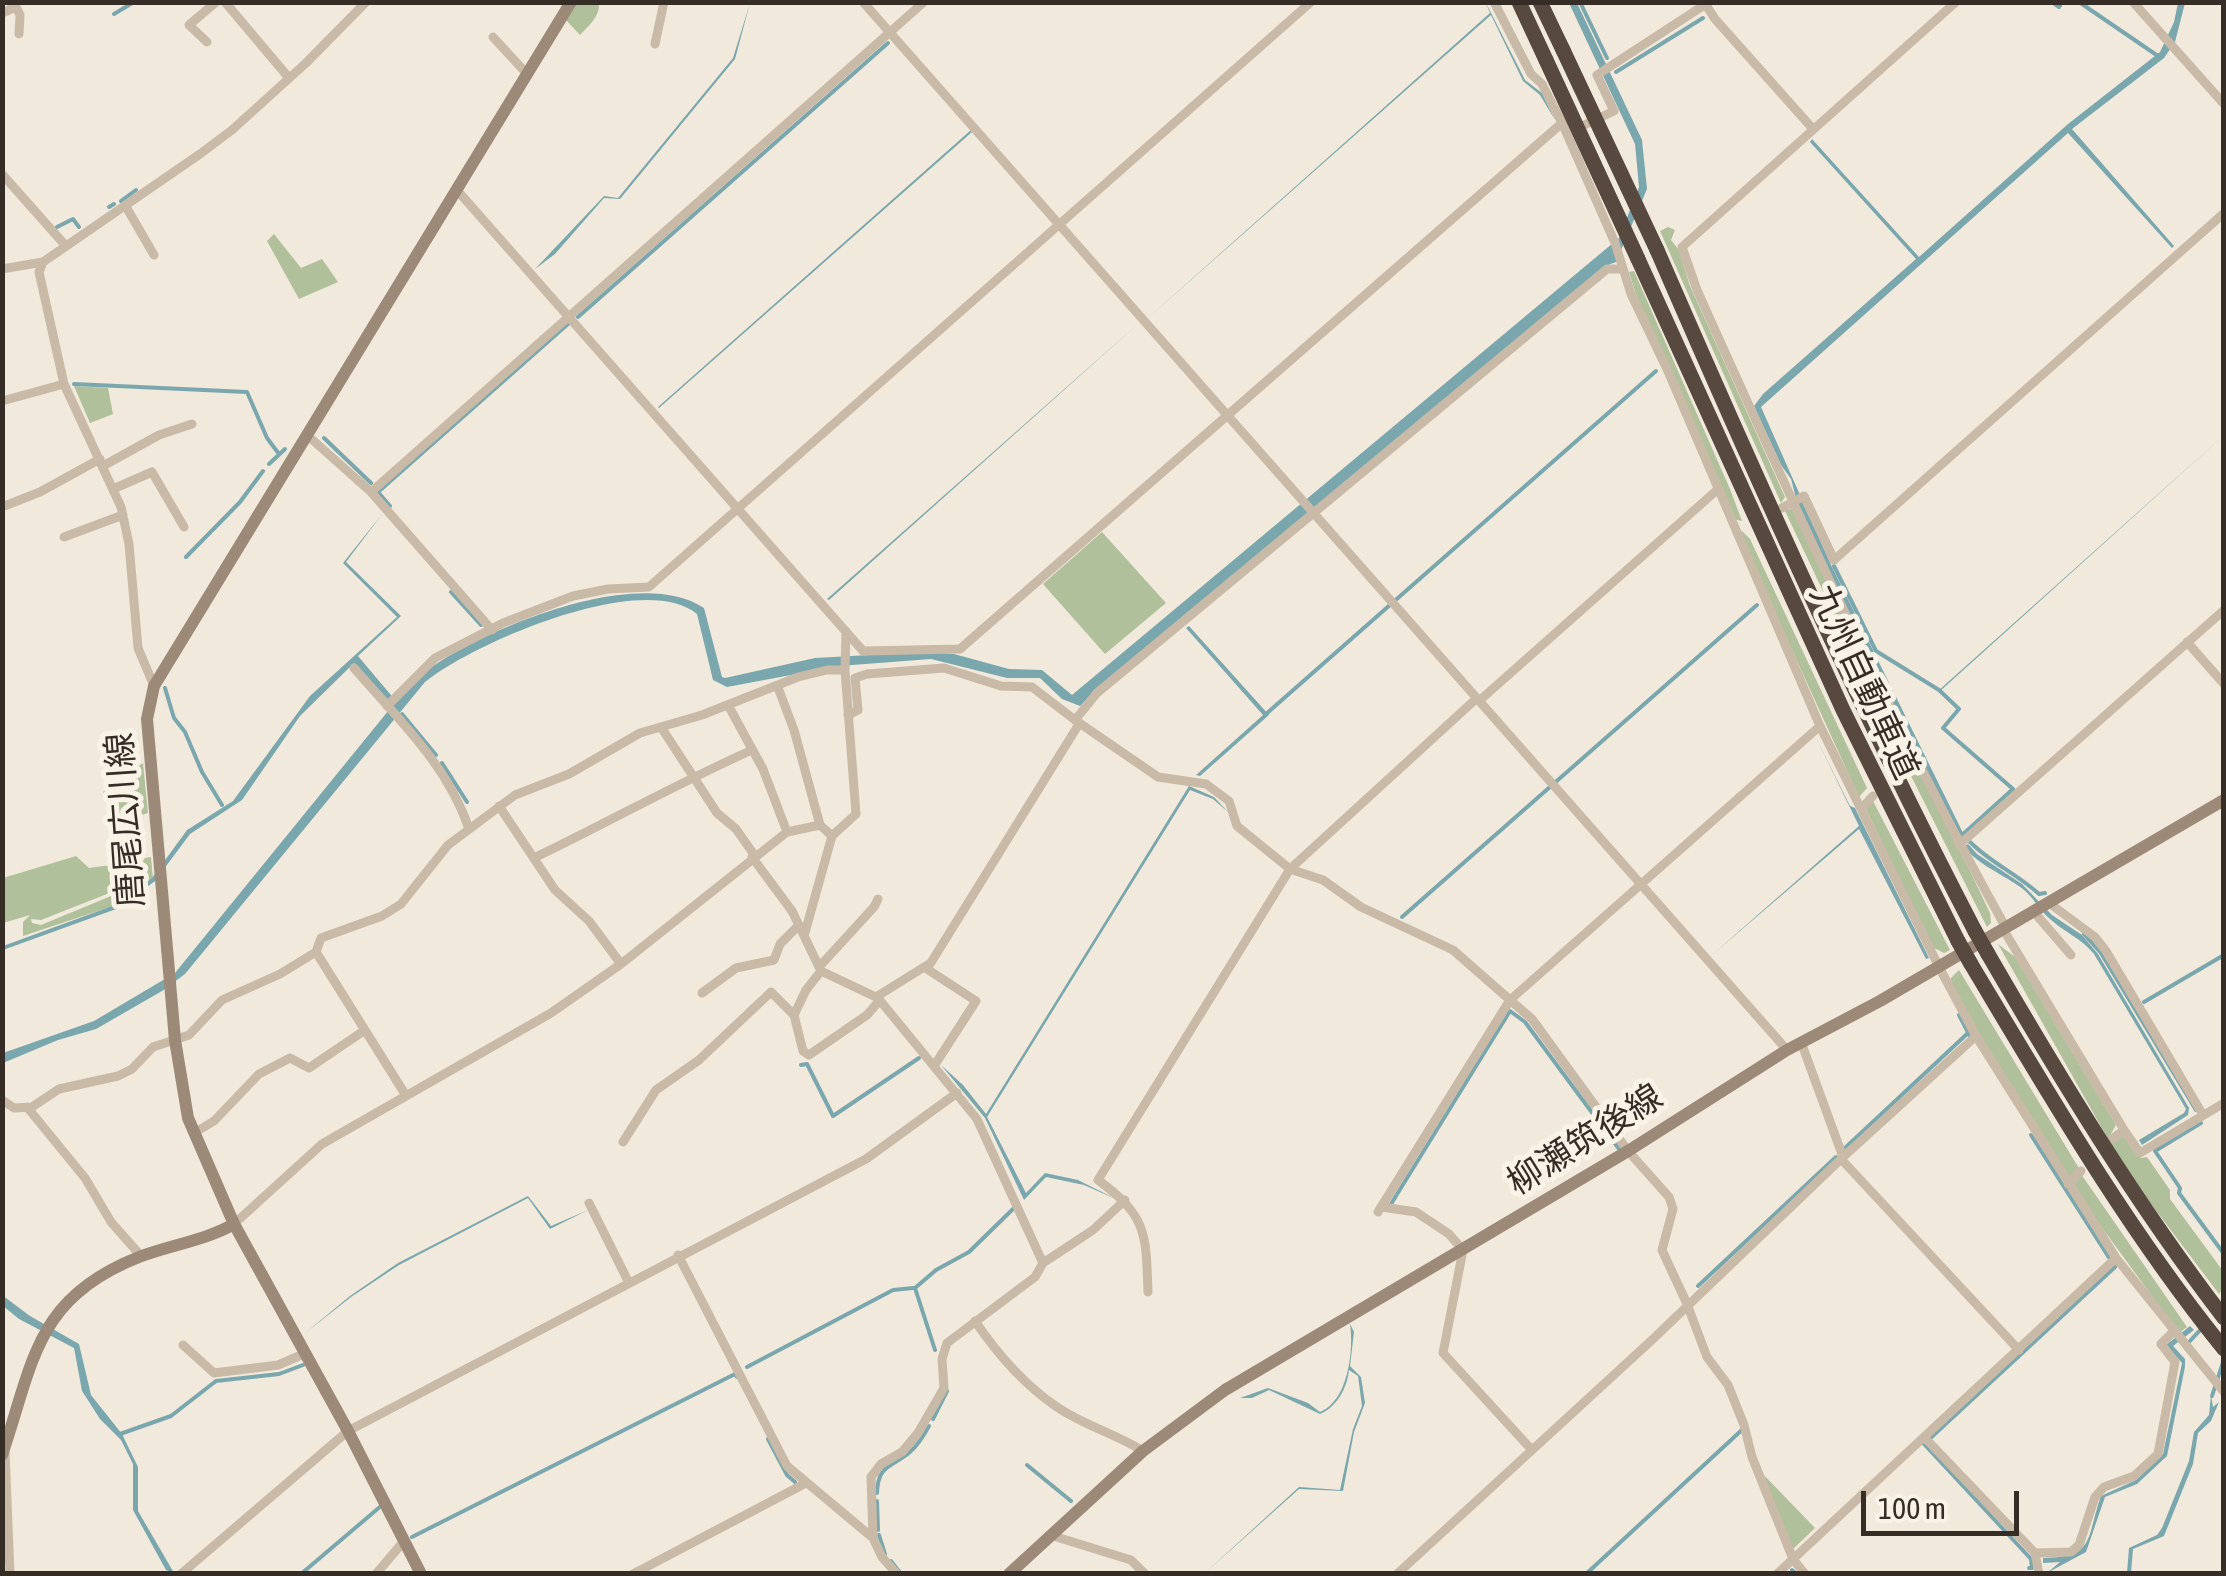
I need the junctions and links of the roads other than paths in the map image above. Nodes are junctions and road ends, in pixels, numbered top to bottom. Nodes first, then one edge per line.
1 (216, 2) edge
2 (225, 2) edge
3 (571, 2) edge
4 (664, 2) edge
5 (863, 2) edge
6 (924, 2) edge
7 (1310, 2) edge
8 (1494, 2) edge
9 (1519, 2) edge
10 (1540, 2) edge
11 (1956, 2) edge
12 (2133, 2) edge
13 (364, 3) edge
14 (1706, 4) edge
15 (2, 13) edge
16 (889, 33) junction
17 (20, 34) dead end
18 (493, 37) dead end
19 (208, 42) dead end
20 (655, 44) dead end
21 (527, 74) junction
22 (289, 78) junction
23 (2224, 104) edge
24 (1562, 122) junction
25 (1813, 128) junction
26 (1566, 134) junction
27 (2, 174) edge
28 (456, 189) junction
29 (125, 205) junction
30 (2224, 213) edge
31 (1059, 225) junction
32 (65, 245) junction
33 (154, 255) dead end
34 (42, 262) junction
35 (2, 270) edge
36 (1624, 270) junction
37 (568, 316) junction
38 (64, 384) junction
39 (2, 401) edge
40 (1228, 416) junction
41 (192, 424) dead end
42 (307, 434) junction
43 (101, 462) junction
44 (113, 490) junction
45 (1717, 490) junction
46 (371, 492) junction
47 (1793, 502) junction
48 (2, 507) edge
49 (738, 508) junction
50 (1782, 508) dead end
51 (1314, 513) junction
52 (123, 515) junction
53 (1748, 524) dead end
54 (184, 527) dead end
55 (1734, 530) junction
56 (64, 536) dead end
57 (2224, 610) edge
58 (492, 630) junction
59 (846, 631) junction
60 (2186, 642) junction
61 (354, 668) dead end
62 (845, 670) junction
63 (2224, 684) edge
64 (778, 685) junction
65 (154, 686) junction
66 (1478, 700) junction
67 (728, 705) junction
68 (388, 707) junction
69 (848, 715) junction
70 (1077, 722) junction
71 (1820, 726) junction
72 (660, 727) junction
73 (752, 750) junction
74 (1914, 756) junction
75 (1904, 765) dead end
76 (691, 777) junction
77 (1873, 796) dead end
78 (2224, 800) edge
79 (500, 806) junction
80 (1860, 808) junction
81 (820, 825) junction
82 (469, 829) junction
83 (786, 832) junction
84 (832, 836) junction
85 (1962, 841) junction
86 (754, 856) junction
87 (534, 858) junction
88 (1290, 870) junction
89 (1640, 883) junction
90 (878, 899) dead end
91 (2050, 903) junction
92 (2034, 912) junction
93 (799, 925) junction
94 (2004, 928) junction
95 (804, 936) junction
96 (316, 952) junction
97 (2071, 955) dead end
98 (931, 963) junction
99 (621, 964) junction
100 (1939, 967) junction
101 (820, 969) junction
102 (702, 992) dead end
103 (878, 998) junction
104 (1510, 1000) junction
105 (794, 1015) junction
106 (365, 1030) junction
107 (1976, 1036) junction
108 (176, 1040) junction
109 (1801, 1042) junction
110 (1786, 1050) junction
111 (934, 1066) junction
112 (958, 1093) junction
113 (406, 1094) junction
114 (2, 1100) edge
115 (2224, 1103) edge
116 (27, 1107) junction
117 (2202, 1116) junction
118 (2124, 1130) junction
119 (194, 1133) junction
120 (2112, 1140) dead end
121 (623, 1142) dead end
122 (1628, 1151) junction
123 (1842, 1158) junction
124 (2081, 1171) dead end
125 (2068, 1184) junction
126 (1126, 1200) junction
127 (590, 1203) dead end
128 (234, 1224) junction
129 (1464, 1250) junction
130 (678, 1255) junction
131 (141, 1256) junction
132 (2116, 1258) junction
133 (1043, 1263) junction
134 (628, 1283) junction
135 (1147, 1292) dead end
136 (1687, 1304) junction
137 (2224, 1318) edge
138 (975, 1321) junction
139 (2173, 1332) junction
140 (184, 1345) dead end
141 (2224, 1348) edge
142 (2019, 1350) junction
143 (306, 1353) junction
144 (2224, 1392) edge
145 (348, 1431) junction
146 (1925, 1438) junction
147 (1530, 1449) junction
148 (1143, 1450) junction
149 (3, 1451) edge
150 (806, 1483) junction
151 (1050, 1536) junction
152 (872, 1538) junction
153 (404, 1542) junction
154 (2035, 1553) junction
155 (1792, 1559) junction
156 (893, 1572) edge
157 (10, 1574) edge
158 (180, 1574) edge
159 (376, 1574) edge
160 (421, 1574) edge
161 (634, 1574) edge
162 (1009, 1574) edge
163 (1145, 1574) edge
164 (1396, 1574) edge
165 (1777, 1574) edge
166 (1805, 1574) edge
167 (2039, 1574) edge

1 - 19 street
2 - 22 street
3 - 21 main road, 唐尾広川線
4 - 20 street
5 - 16 street
6 - 16 street
7 - 31 street
8 - 24 street
9 - 141 highway, 九州自動車道, bridge
10 - 137 highway, 九州自動車道, bridge
11 - 25 street
12 - 23 street
13 - 22 street
14 - 25 street
14 - 26 street
15 - 17 street
16 - 31 street
16 - 37 street
18 - 21 street
21 - 28 main road, 唐尾広川線
22 - 29 street
24 - 26 street
24 - 40 street
25 - 47 street
26 - 36 street
27 - 32 street
28 - 37 street
28 - 42 main road, 唐尾広川線
29 - 32 street
29 - 33 street
30 - 47 street
31 - 40 street
31 - 49 street
32 - 34 street
34 - 35 street
34 - 38 street
36 - 45 street
36 - 51 street
37 - 46 street
37 - 49 street
38 - 39 street
38 - 43 street
40 - 51 street
40 - 59 street
41 - 43 street
42 - 46 street
42 - 65 main road, 唐尾広川線
43 - 44 street
43 - 48 street
44 - 52 street
44 - 54 street
45 - 55 street
45 - 66 street
46 - 58 street
47 - 50 street
47 - 74 street
49 - 58 street
49 - 59 street
51 - 66 street
51 - 70 street
52 - 56 street
52 - 65 street
53 - 55 street
55 - 71 street
57 - 60 street
58 - 68 street
59 - 62 street
60 - 63 street
60 - 85 street
61 - 68 street
62 - 64 street
62 - 69 street
64 - 67 street
64 - 81 street
65 - 108 main road, 唐尾広川線
66 - 88 street
66 - 89 street
67 - 72 street
67 - 73 street
68 - 82 street
69 - 70 street
69 - 84 street
70 - 88 street
70 - 98 street
71 - 80 street
71 - 89 street
72 - 76 street
72 - 79 street
73 - 76 street
73 - 83 street
74 - 75 street
74 - 85 street
76 - 86 street
76 - 87 street
77 - 80 street
78 - 91 main road, 柳瀬筑後線
79 - 82 street
79 - 87 street
80 - 100 street
81 - 83 street
81 - 84 street
82 - 96 street
83 - 86 street
84 - 95 street
85 - 94 street
86 - 93 street
86 - 99 street
87 - 99 street
88 - 104 street
88 - 126 street
89 - 104 street
89 - 110 street
90 - 101 street
91 - 92 main road, 柳瀬筑後線
91 - 117 street
92 - 94 main road, 柳瀬筑後線
92 - 97 street
93 - 95 street
93 - 102 street
94 - 100 main road, 柳瀬筑後線
94 - 118 street
95 - 101 street
96 - 106 street
96 - 108 street
98 - 103 street
98 - 111 street
99 - 113 street
100 - 107 street
100 - 109 main road, 柳瀬筑後線
101 - 103 street
101 - 105 street
103 - 105 street
103 - 111 street
104 - 122 street
104 - 129 street
105 - 121 street
106 - 113 street
106 - 119 street
107 - 123 street
107 - 125 street
108 - 116 street
108 - 119 main road, 唐尾広川線
109 - 110 main road, 柳瀬筑後線
109 - 123 street
110 - 122 main road, 柳瀬筑後線
111 - 112 street
112 - 130 street
112 - 133 street
113 - 128 street
114 - 116 street
115 - 117 street
116 - 131 street
117 - 118 street
118 - 120 street
119 - 128 main road, 唐尾広川線
122 - 129 main road, 柳瀬筑後線
122 - 136 street
123 - 136 street
123 - 142 street
124 - 125 street
125 - 132 street
126 - 133 street
126 - 135 street
127 - 134 street
128 - 131 main road
128 - 143 main road, 唐尾広川線
129 - 147 street
129 - 148 main road, 柳瀬筑後線
130 - 134 street
130 - 150 street
131 - 149 main road
132 - 139 street
132 - 142 street
133 - 138 street
134 - 145 street
136 - 147 street
136 - 155 street
138 - 148 street
138 - 152 street
139 - 144 street
139 - 154 street
140 - 143 street
142 - 146 street
143 - 145 main road, 唐尾広川線
145 - 153 main road, 唐尾広川線
145 - 158 street
146 - 154 street
146 - 155 street
147 - 164 street
148 - 151 main road, 柳瀬筑後線
149 - 157 street
150 - 152 street
150 - 161 street
151 - 162 main road, 柳瀬筑後線
151 - 163 street
152 - 156 street
153 - 159 street
153 - 160 main road, 唐尾広川線
154 - 167 street
155 - 165 street
155 - 166 street

